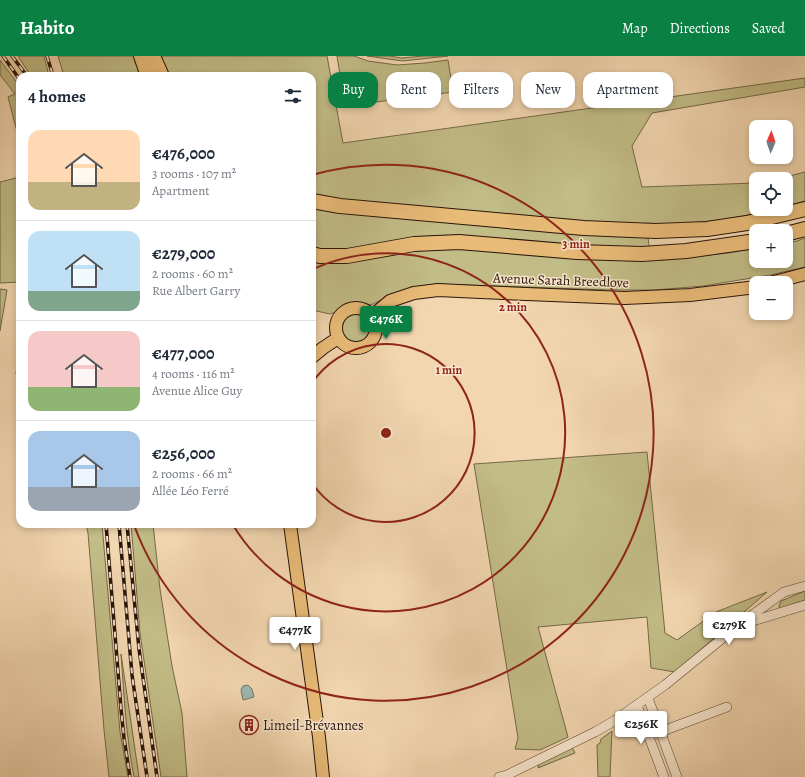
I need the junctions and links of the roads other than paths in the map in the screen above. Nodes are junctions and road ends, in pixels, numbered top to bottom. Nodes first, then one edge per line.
1 (140, 56) edge
2 (153, 56) edge
3 (146, 72) edge
4 (160, 72) edge
5 (316, 202) edge
6 (805, 209) edge
7 (805, 229) edge
8 (793, 232) edge
9 (749, 242) edge
10 (316, 255) edge
11 (805, 274) edge
12 (793, 277) edge
13 (749, 288) edge
14 (372, 316) junction
15 (338, 338) junction
16 (316, 354) edge
17 (291, 528) edge
18 (805, 586) edge
19 (805, 605) edge
20 (740, 624) junction
21 (648, 698) junction
22 (637, 705) junction
23 (727, 707) dead end
24 (660, 732) junction
25 (323, 777) edge
26 (499, 777) edge
27 (664, 777) edge
28 (677, 777) edge

1 - 3 highway
2 - 4 highway
5 - 6 highway
7 - 8 highway
9 - 10 highway
11 - 12 main road
13 - 14 main road, Avenue Sarah Breedlove
14 - 15 main road
14 - 15 main road
15 - 16 main road
17 - 25 main road
18 - 20 street
19 - 20 street
20 - 21 street
21 - 22 street
21 - 24 street
22 - 26 street
22 - 27 street
23 - 24 street
24 - 28 street

